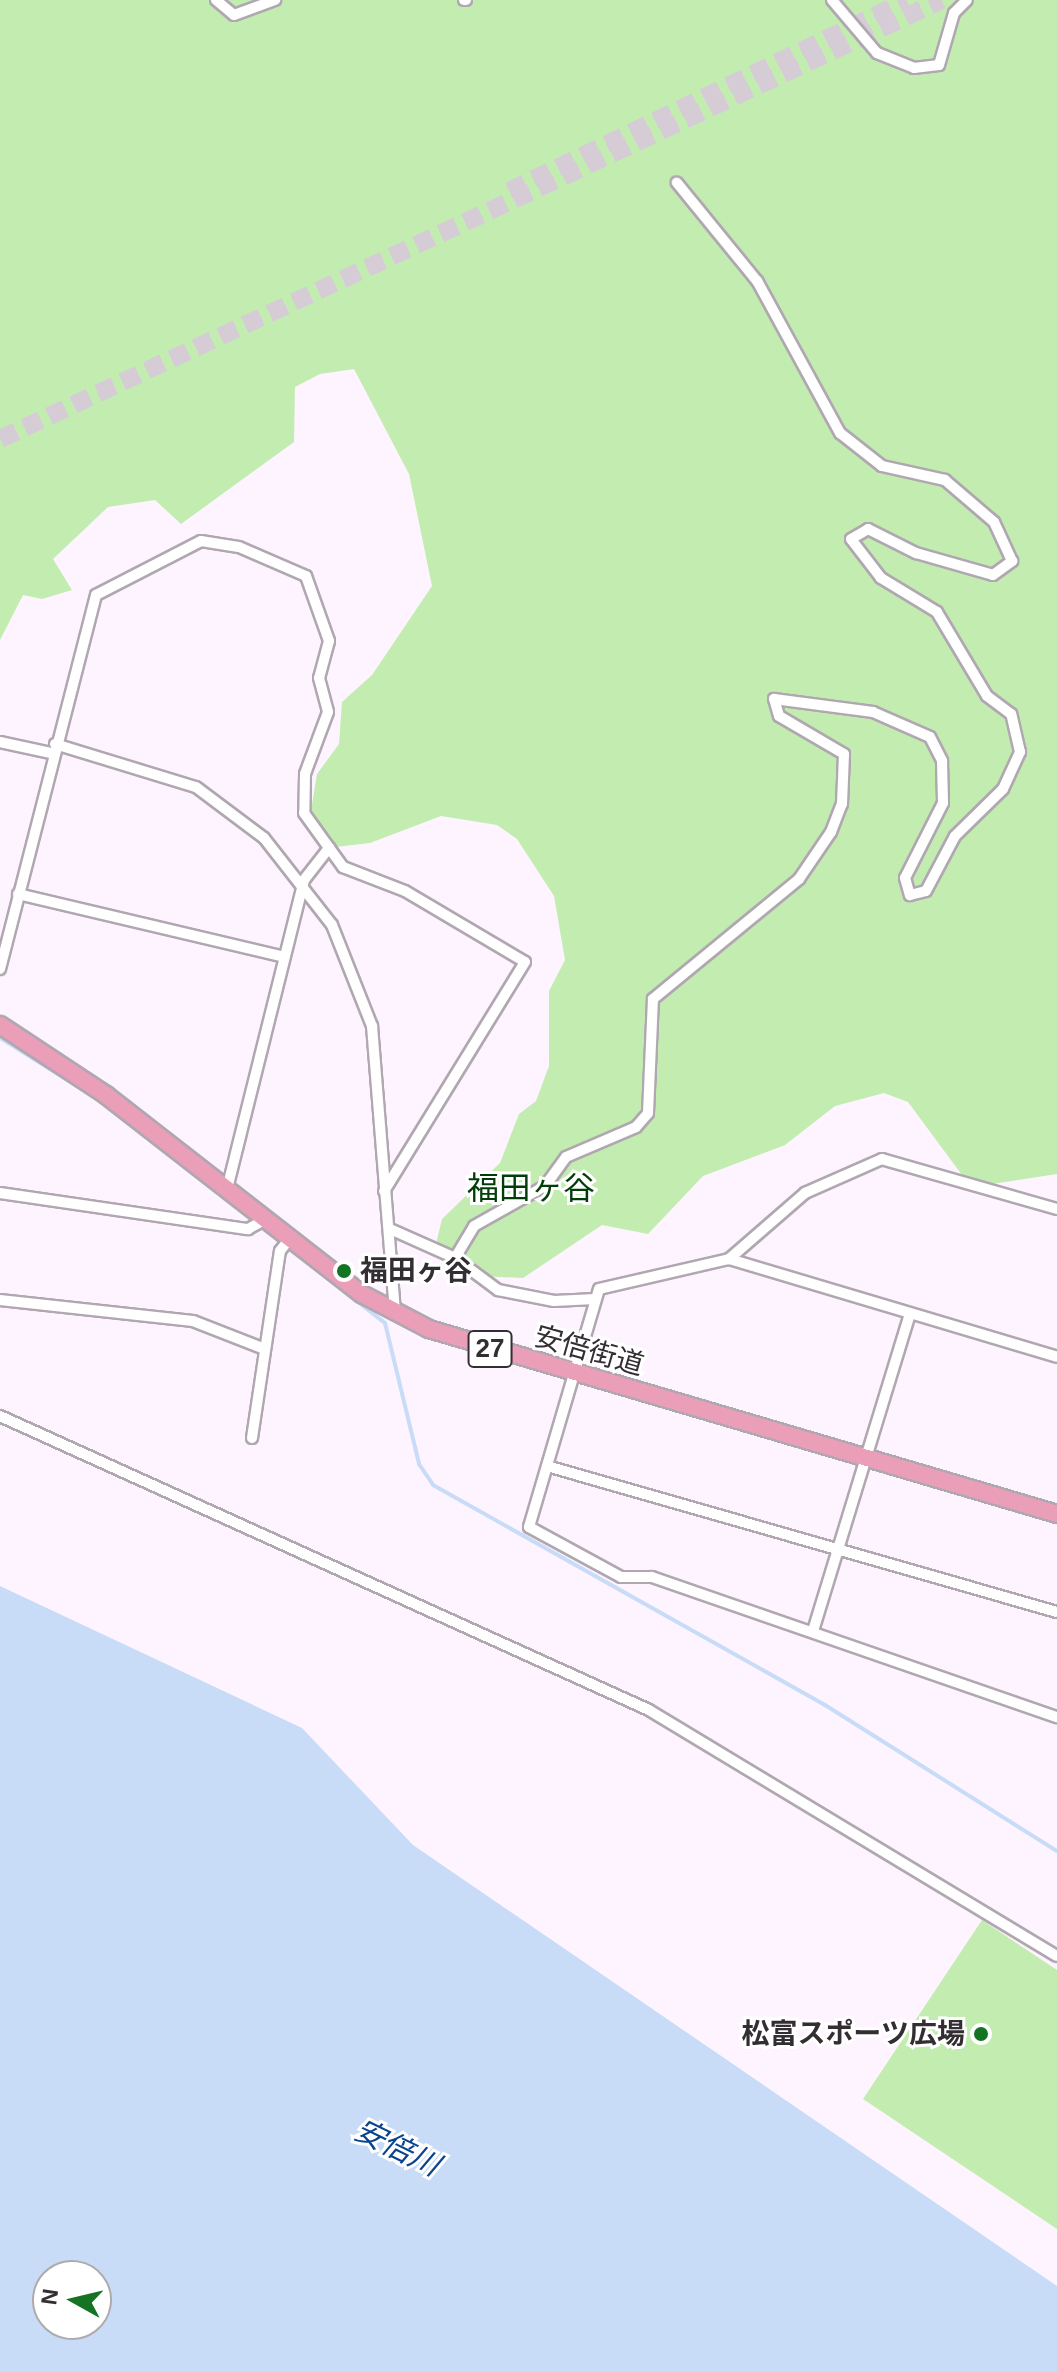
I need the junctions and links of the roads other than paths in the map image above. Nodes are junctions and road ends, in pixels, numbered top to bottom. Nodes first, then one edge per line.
1 (216, 0) edge
2 (275, 0) edge
3 (832, 0) edge
4 (967, 0) edge
5 (677, 183) dead end
6 (0, 742) edge
7 (53, 749) junction
8 (329, 848) junction
9 (304, 880) junction
10 (18, 894) junction
11 (284, 957) junction
12 (0, 969) edge
13 (0, 1025) edge
14 (227, 1189) junction
15 (384, 1191) junction
16 (0, 1193) edge
17 (1057, 1209) edge
18 (266, 1219) junction
19 (390, 1229) junction
20 (290, 1238) junction
21 (455, 1258) junction
22 (729, 1259) junction
23 (595, 1299) junction
24 (0, 1300) edge
25 (395, 1311) junction
26 (910, 1313) junction
27 (265, 1349) junction
28 (1057, 1357) edge
29 (574, 1373) junction
30 (0, 1416) edge
31 (252, 1438) dead end
32 (864, 1458) junction
33 (547, 1466) junction
34 (1057, 1514) edge
35 (836, 1548) junction
36 (1057, 1612) edge
37 (813, 1631) junction
38 (1057, 1717) edge
39 (1057, 1956) edge

1 - 2 street
3 - 4 street
5 - 21 street
6 - 7 street
7 - 8 street
7 - 9 street
7 - 10 street
8 - 9 street
8 - 15 street
9 - 11 street
9 - 15 street
10 - 11 street
10 - 12 street
11 - 14 street
13 - 14 main road, 安倍街道 / 27
14 - 18 main road, 安倍街道 / 27
15 - 19 street
16 - 18 street
17 - 22 street
18 - 20 main road, 安倍街道 / 27
19 - 21 street
19 - 25 street
20 - 25 main road, 安倍街道 / 27
20 - 27 street
21 - 23 street
22 - 23 street
22 - 26 street
23 - 29 street
24 - 27 street
25 - 29 main road, 安倍街道 / 27
26 - 28 street
26 - 32 street
27 - 31 street
29 - 32 main road, 安倍街道 / 27
29 - 33 street
30 - 39 street
32 - 34 main road, 安倍街道 / 27
32 - 35 street
33 - 35 street
33 - 37 street
35 - 36 street
35 - 37 street
37 - 38 street

